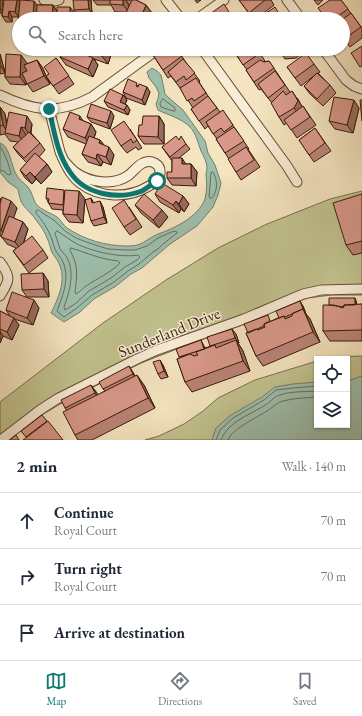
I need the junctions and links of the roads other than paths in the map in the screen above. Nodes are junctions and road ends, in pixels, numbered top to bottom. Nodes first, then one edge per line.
1 (44, 0) edge
2 (59, 0) edge
3 (166, 0) edge
4 (224, 0) edge
5 (288, 0) edge
6 (175, 12) edge
7 (207, 12) edge
8 (296, 12) edge
9 (148, 56) edge
10 (207, 56) edge
11 (328, 56) edge
12 (362, 89) edge
13 (0, 95) edge
14 (49, 109) junction
15 (64, 161) junction
16 (297, 182) dead end
17 (0, 262) edge
18 (362, 289) edge
19 (0, 296) edge
20 (1, 440) edge

1 - 2 street
3 - 6 street
4 - 7 street
5 - 8 street
9 - 14 street
10 - 16 street
11 - 12 street
13 - 14 street
14 - 15 street
15 - 15 street
17 - 19 street
18 - 20 street, Sunderland Drive

